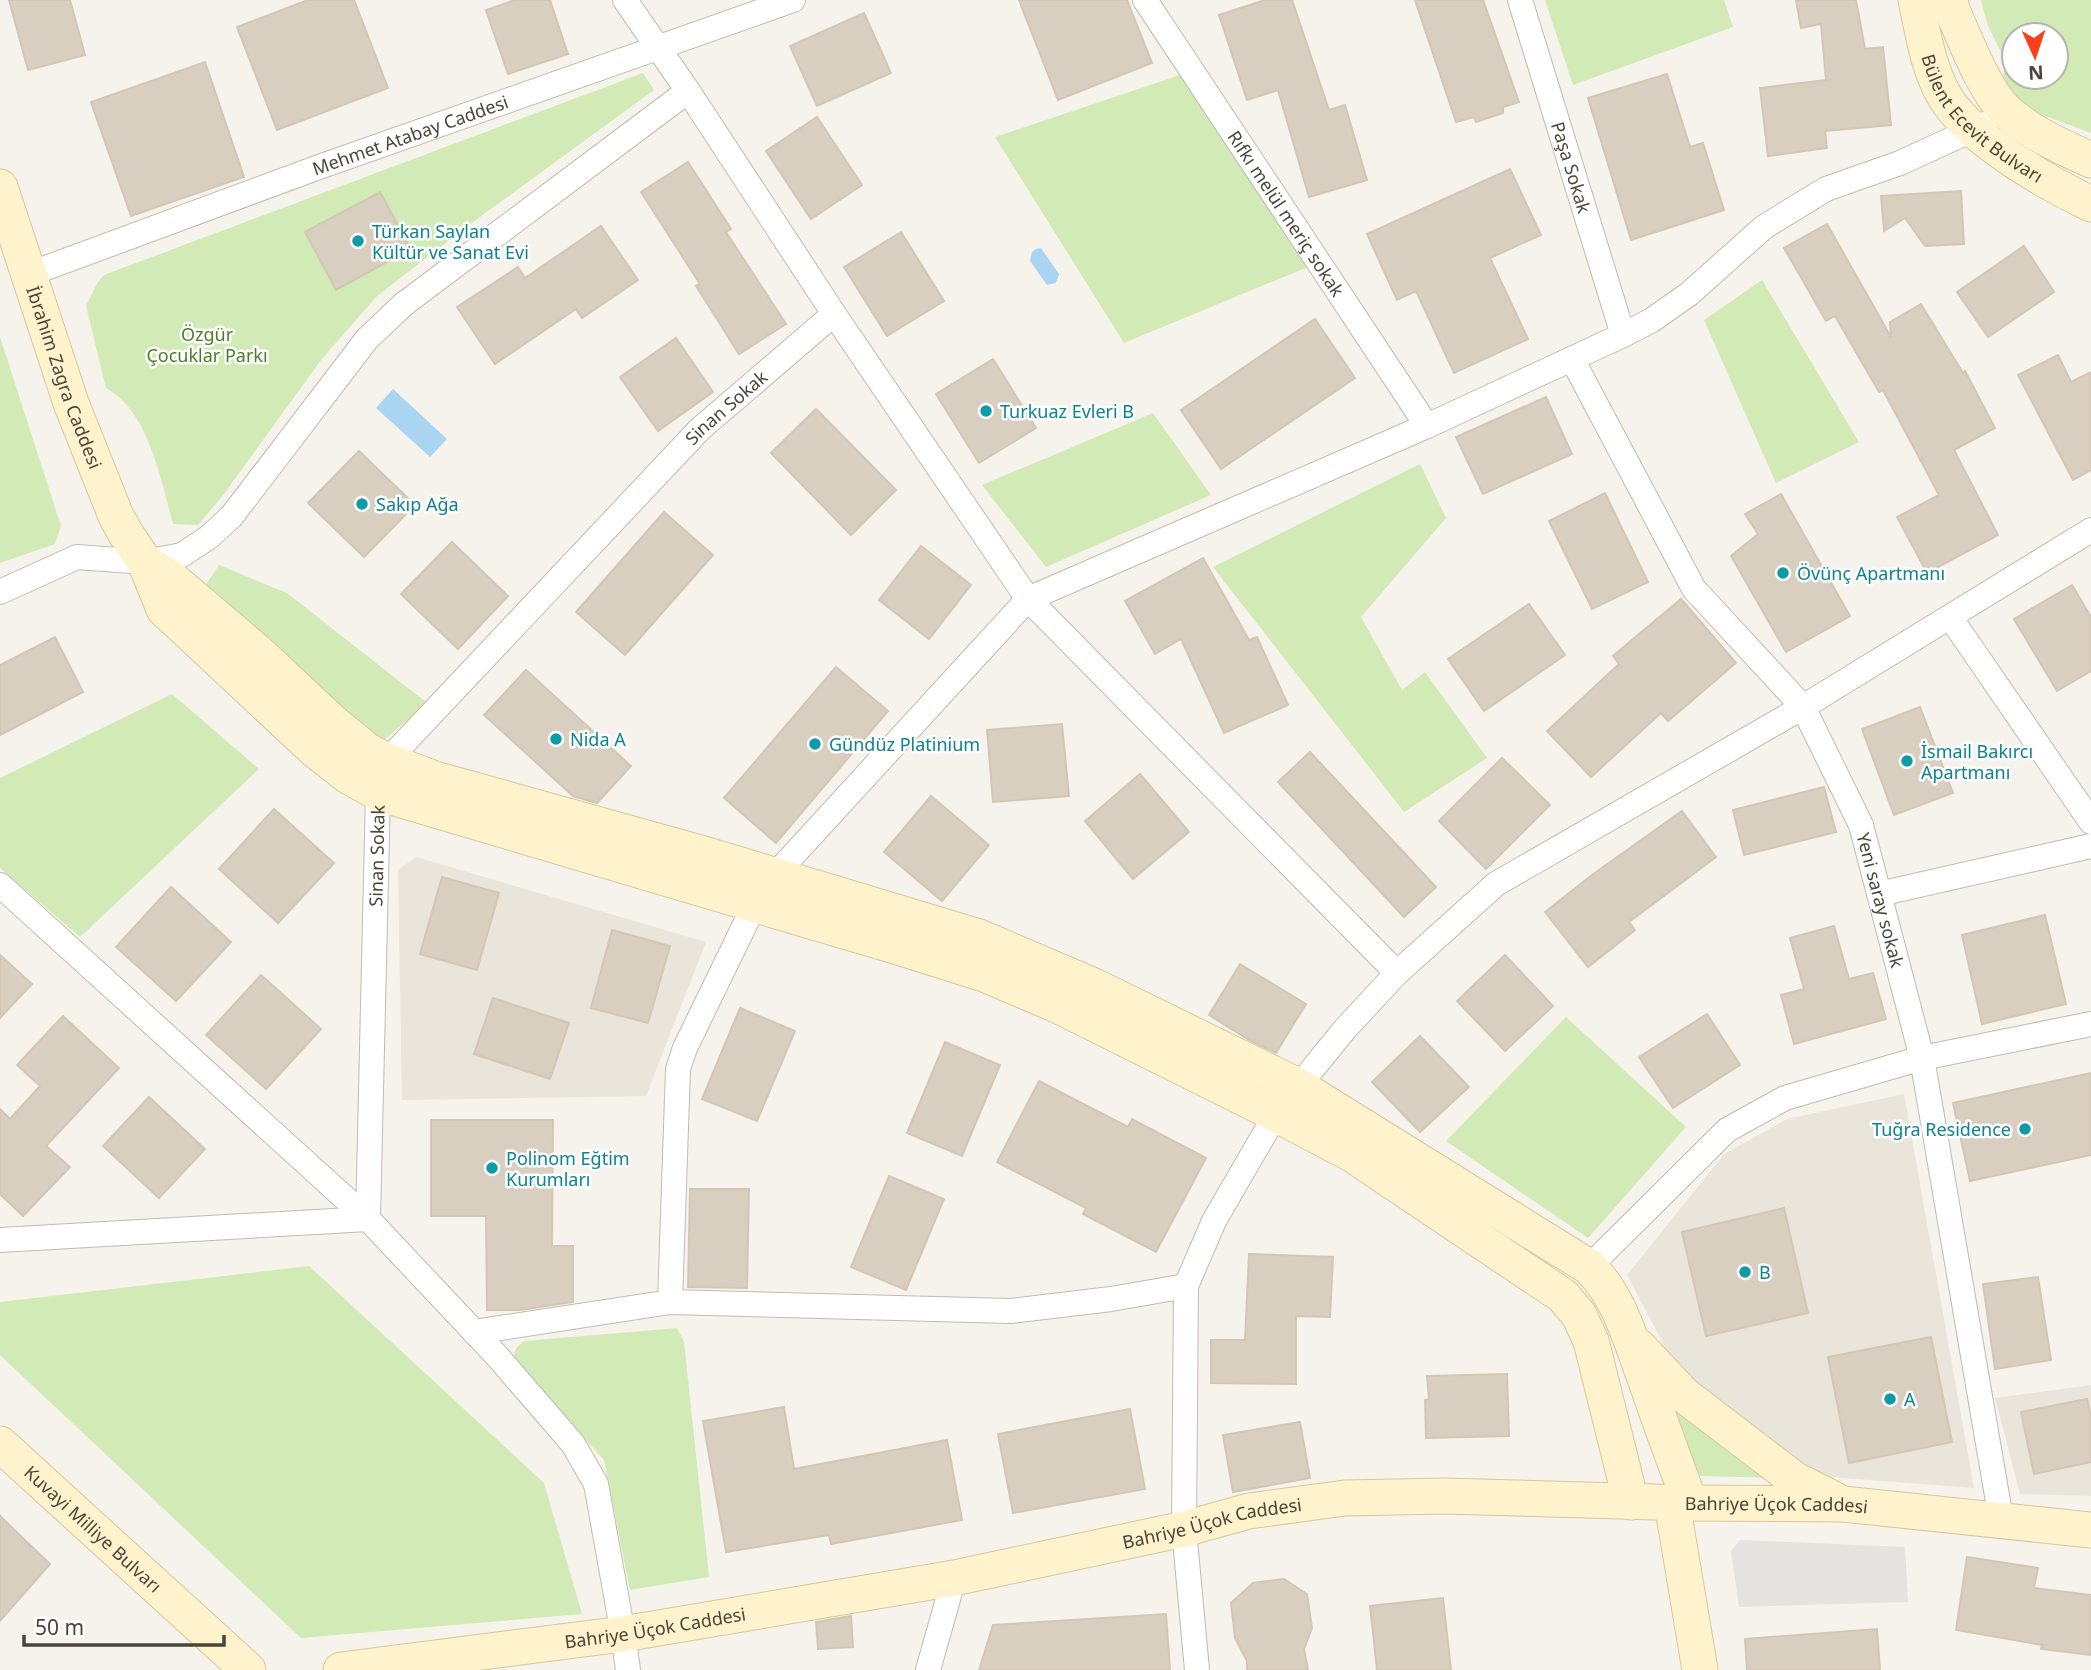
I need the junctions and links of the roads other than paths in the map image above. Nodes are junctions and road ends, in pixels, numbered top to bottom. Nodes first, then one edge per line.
1 (625, 0) edge
2 (793, 0) edge
3 (1145, 0) edge
4 (1520, 0) edge
5 (1916, 0) edge
6 (1950, 0) edge
7 (658, 46) junction
8 (688, 91) junction
9 (2007, 111) junction
10 (1973, 130) junction
11 (2091, 160) edge
12 (0, 187) edge
13 (2091, 204) edge
14 (27, 275) junction
15 (834, 314) junction
16 (1623, 335) junction
17 (1572, 359) junction
18 (1427, 426) junction
19 (2091, 530) edge
20 (145, 562) junction
21 (0, 592) edge
22 (1028, 599) junction
23 (1950, 617) junction
24 (1802, 707) junction
25 (382, 777) junction
26 (2091, 822) edge
27 (2091, 846) edge
28 (774, 876) junction
29 (0, 885) edge
30 (1879, 894) junction
31 (754, 905) junction
32 (1397, 973) junction
33 (2091, 1024) edge
34 (1922, 1058) junction
35 (1298, 1086) junction
36 (1276, 1114) junction
37 (368, 1219) junction
38 (0, 1240) edge
39 (1589, 1266) junction
40 (1186, 1286) junction
41 (670, 1302) junction
42 (474, 1332) junction
43 (1629, 1337) junction
44 (0, 1444) edge
45 (1631, 1502) junction
46 (1681, 1503) junction
47 (1843, 1504) junction
48 (2001, 1519) junction
49 (1184, 1529) junction
50 (2091, 1530) edge
51 (954, 1578) junction
52 (623, 1634) junction
53 (248, 1670) edge
54 (341, 1670) edge
55 (628, 1670) edge
56 (928, 1670) edge
57 (1197, 1670) edge
58 (1700, 1670) edge

1 - 7 street
2 - 7 street, Mehmet Atabay Caddesi
3 - 18 street, Rıfkı melül meriç sokak
4 - 16 street, Paşa Sokak
5 - 10 main road, Bülent Ecevit Bulvarı
6 - 9 main road, Bülent Ecevit Bulvarı
7 - 8 street
7 - 14 street, Mehmet Atabay Caddesi
8 - 15 street
8 - 20 street
9 - 10 street
9 - 11 main road, Bülent Ecevit Bulvarı
10 - 13 main road, Bülent Ecevit Bulvarı
10 - 16 street
12 - 14 main road, İbrahim Zagra Caddesi
14 - 20 main road, İbrahim Zagra Caddesi
15 - 22 street
15 - 25 street, Sinan Sokak
16 - 17 street
17 - 18 street
17 - 24 street, Yeni saray sokak
18 - 22 street
19 - 23 street
20 - 21 street
20 - 25 main road, İbrahim Zagra Caddesi
22 - 28 street
22 - 32 street
23 - 24 street
23 - 26 street
24 - 30 street, Yeni saray sokak
24 - 32 street
25 - 28 main road
25 - 31 main road
25 - 37 street, Sinan Sokak
27 - 30 street
28 - 35 main road
29 - 37 street
30 - 34 street, Yeni saray sokak
31 - 36 main road
31 - 41 street
32 - 35 street
33 - 34 street
34 - 39 street
34 - 48 street, Yeni saray sokak
35 - 36 street
35 - 39 main road
36 - 40 street
36 - 45 main road
37 - 38 street
37 - 42 street
39 - 43 main road
40 - 41 street
40 - 49 street
41 - 42 street
42 - 52 street
43 - 46 main road
43 - 47 main road
44 - 53 main road, Kuvayi Milliye Bulvarı
45 - 46 main road, Bahriye Üçok Caddesi
45 - 49 main road, Bahriye Üçok Caddesi
46 - 47 main road, Bahriye Üçok Caddesi
46 - 58 main road
47 - 48 main road, Bahriye Üçok Caddesi
48 - 50 main road, Bahriye Üçok Caddesi
49 - 51 main road, Bahriye Üçok Caddesi
49 - 57 street
51 - 52 main road, Bahriye Üçok Caddesi
51 - 56 street
52 - 54 main road, Bahriye Üçok Caddesi
52 - 55 street

